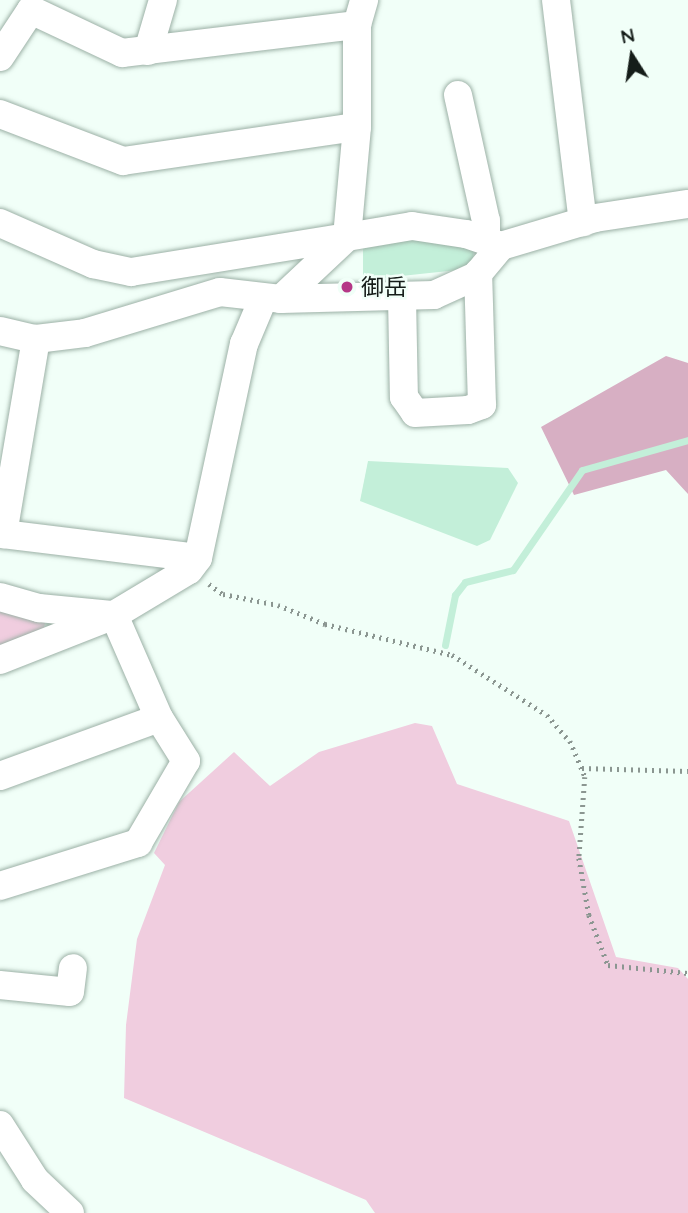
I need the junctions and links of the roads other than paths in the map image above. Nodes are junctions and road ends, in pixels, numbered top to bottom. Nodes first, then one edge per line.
1 (163, 0) edge
2 (556, 0) edge
3 (32, 5) edge
4 (360, 13) edge
5 (148, 51) junction
6 (0, 57) edge
7 (458, 95) dead end
8 (0, 114) edge
9 (357, 127) junction
10 (688, 204) edge
11 (583, 222) junction
12 (0, 223) edge
13 (347, 237) junction
14 (493, 243) junction
15 (478, 273) junction
16 (402, 297) junction
17 (272, 299) junction
18 (0, 331) edge
19 (36, 339) junction
20 (193, 564) junction
21 (0, 597) edge
22 (114, 615) junction
23 (0, 660) edge
24 (159, 718) junction
25 (0, 776) edge
26 (0, 886) edge
27 (73, 968) dead end
28 (0, 985) edge
29 (0, 1125) edge
30 (70, 1213) edge

1 - 5 street
2 - 11 street
3 - 5 street
3 - 6 street
4 - 5 street
4 - 9 street
7 - 14 street
8 - 9 street
9 - 13 street
10 - 11 street
11 - 14 street
12 - 13 street
13 - 14 street
13 - 17 street
14 - 15 street
15 - 16 street
15 - 16 street
16 - 17 street
17 - 19 street
17 - 20 street
18 - 19 street
19 - 20 street
20 - 22 street
21 - 22 street
22 - 23 street
22 - 24 street
24 - 25 street
24 - 26 street
27 - 28 street
29 - 30 street

